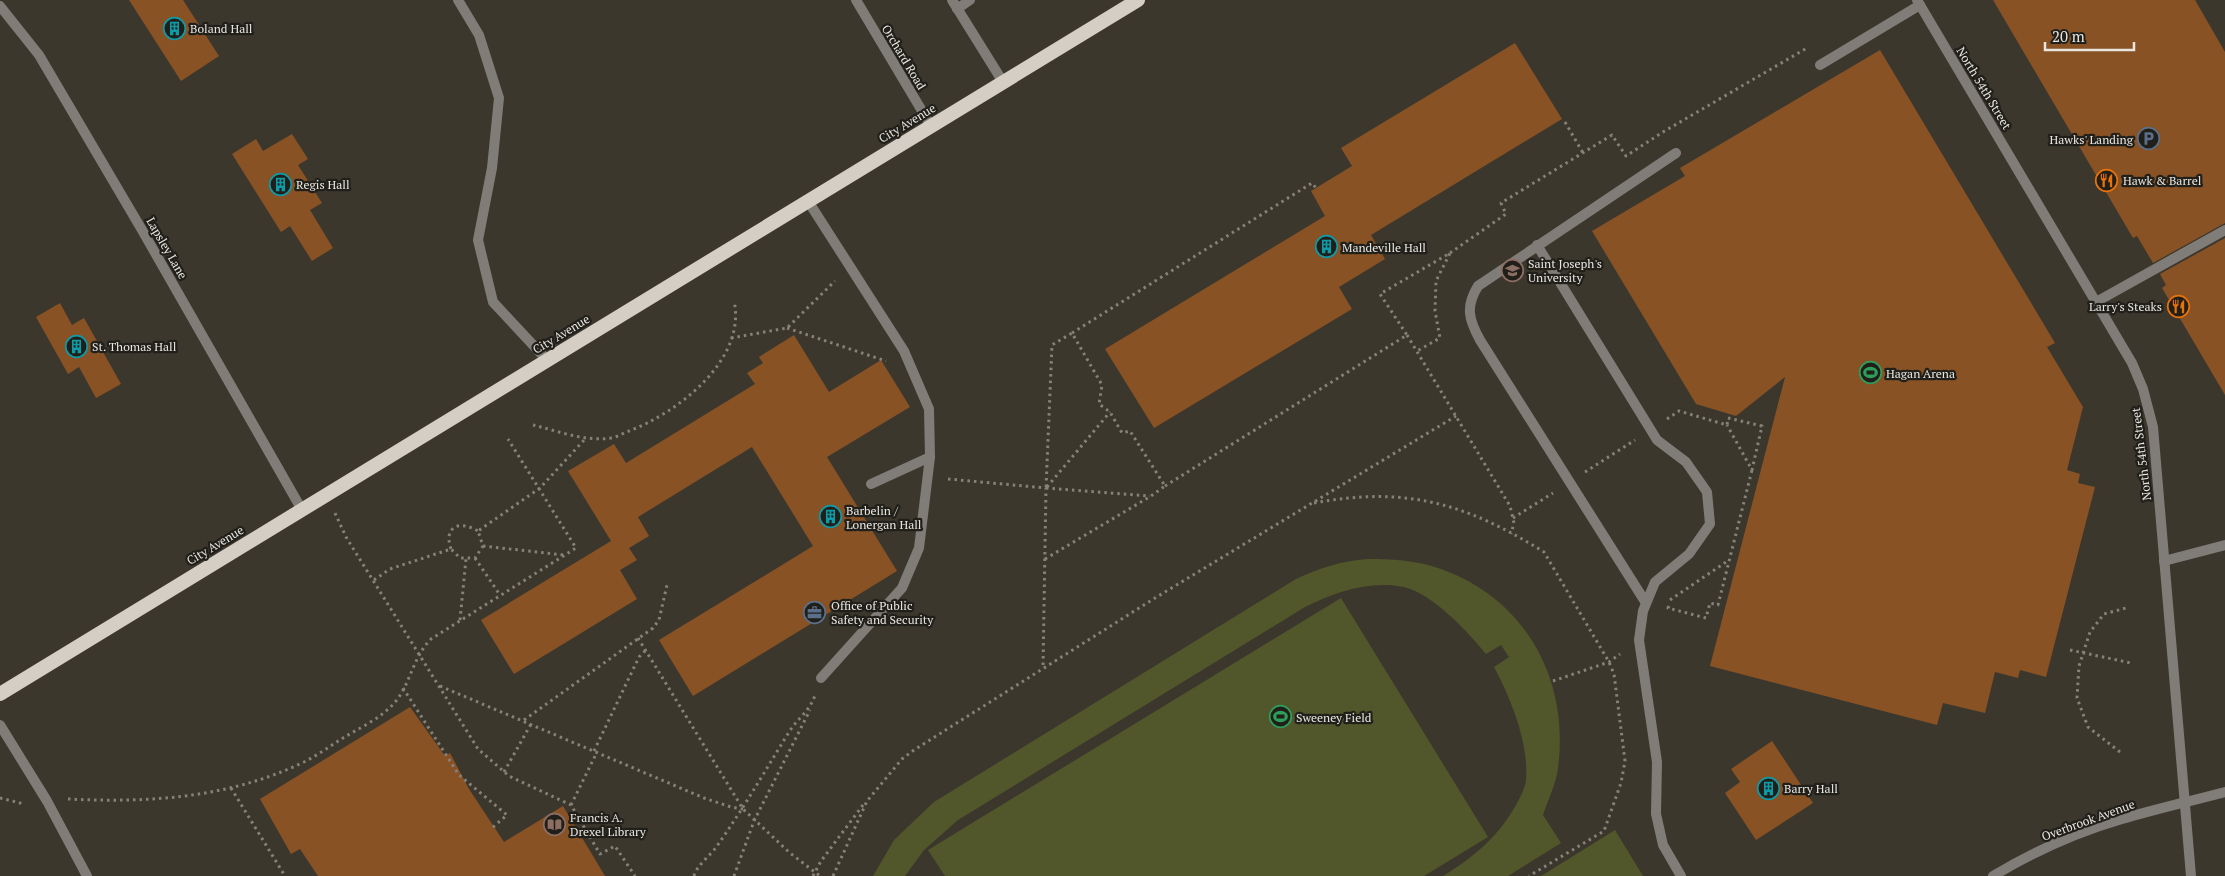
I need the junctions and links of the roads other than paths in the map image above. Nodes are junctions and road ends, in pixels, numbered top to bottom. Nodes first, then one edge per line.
1 (458, 0) edge
2 (856, 0) edge
3 (970, 0) edge
4 (1138, 0) edge
5 (1919, 2) edge
6 (954, 4) edge
7 (0, 6) edge
8 (1820, 64) dead end
9 (1003, 82) junction
10 (931, 126) junction
11 (1676, 153) dead end
12 (808, 201) junction
13 (2225, 230) edge
14 (1538, 245) junction
15 (2096, 302) junction
16 (547, 360) junction
17 (930, 457) junction
18 (871, 484) dead end
19 (302, 510) junction
20 (2225, 545) edge
21 (2164, 561) junction
22 (1646, 603) junction
23 (821, 678) road end
24 (0, 694) edge
25 (0, 725) edge
26 (2225, 792) edge
27 (2184, 803) junction
28 (86, 876) edge
29 (1681, 876) edge
30 (1993, 876) edge
31 (2191, 876) edge

1 - 16 street
2 - 10 street, Orchard Road
3 - 6 street
4 - 9 highway, City Avenue
5 - 8 street
5 - 15 street, North 54th Street
6 - 9 street
7 - 19 street, Lapsley Lane
9 - 10 highway, City Avenue
10 - 12 highway, City Avenue
11 - 14 street
12 - 16 highway, City Avenue
12 - 17 street
13 - 15 street
14 - 22 street
14 - 22 street
15 - 21 street, North 54th Street
16 - 19 highway, City Avenue
17 - 18 street
17 - 23 street
19 - 24 highway, City Avenue
20 - 21 street
21 - 27 street, North 54th Street
22 - 29 street
25 - 28 street
26 - 27 street, Overbrook Avenue
27 - 30 street, Overbrook Avenue
27 - 31 street, North 54th Street

